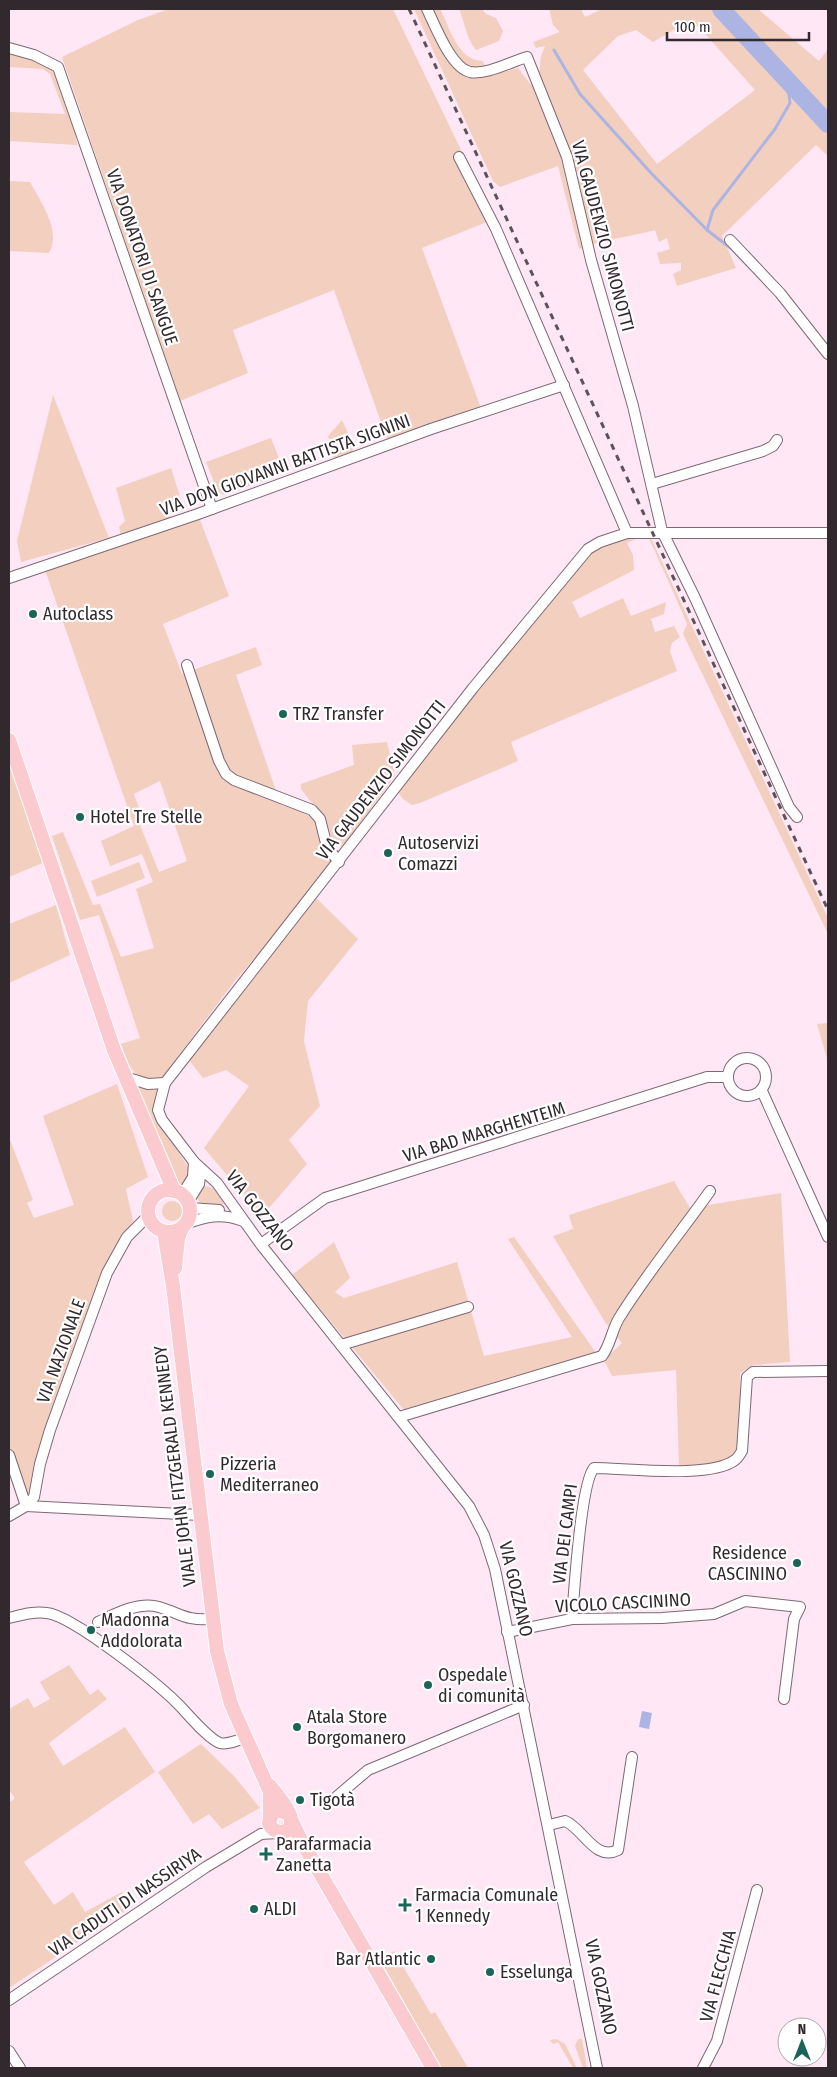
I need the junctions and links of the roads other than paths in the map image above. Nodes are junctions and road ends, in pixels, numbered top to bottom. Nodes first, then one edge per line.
1 (428, 9) edge
2 (9, 48) edge
3 (459, 157) dead end
4 (730, 240) dead end
5 (828, 354) edge
6 (564, 385) junction
7 (777, 440) dead end
8 (652, 484) junction
9 (212, 509) junction
10 (662, 531) junction
11 (627, 533) junction
12 (828, 533) edge
13 (13, 577) edge
14 (9, 583) edge
15 (188, 665) dead end
16 (9, 740) edge
17 (797, 816) dead end
18 (339, 862) junction
19 (125, 1077) junction
20 (728, 1077) junction
21 (165, 1083) junction
22 (762, 1091) junction
23 (161, 1098) joint
24 (157, 1152) junction
25 (197, 1165) junction
26 (710, 1191) dead end
27 (159, 1192) junction
28 (184, 1199) junction
29 (148, 1216) junction
30 (244, 1222) junction
31 (184, 1226) junction
32 (164, 1232) junction
33 (828, 1237) edge
34 (261, 1244) junction
35 (173, 1286) junction
36 (468, 1307) dead end
37 (341, 1345) junction
38 (828, 1370) edge
39 (399, 1417) junction
40 (9, 1455) edge
41 (26, 1506) junction
42 (200, 1515) junction
43 (9, 1516) edge
44 (9, 1618) edge
45 (212, 1619) junction
46 (572, 1619) junction
47 (98, 1622) dead end
48 (507, 1632) junction
49 (784, 1699) dead end
50 (524, 1705) junction
51 (246, 1737) junction
52 (632, 1757) dead end
53 (266, 1781) junction
54 (326, 1803) dead end
55 (290, 1817) junction
56 (269, 1818) junction
57 (549, 1825) junction
58 (279, 1833) junction
59 (261, 1834) junction
60 (302, 1842) junction
61 (758, 1890) dead end
62 (9, 2000) edge
63 (9, 2051) edge
64 (20, 2068) edge
65 (433, 2068) edge
66 (597, 2068) edge
67 (703, 2068) edge

1 - 8 street, VIA GAUDENZIO SIMONOTTI
2 - 9 street, VIA DONATORI DI SANGUE
3 - 6 street
4 - 5 street
6 - 9 street, VIA DON GIOVANNI BATTISTA SIGNINI
6 - 11 street
7 - 8 street
8 - 10 street, VIA GAUDENZIO SIMONOTTI
9 - 13 street, VIA DON GIOVANNI BATTISTA SIGNINI
10 - 11 street, VIA GAUDENZIO SIMONOTTI
10 - 12 street, VIA GAUDENZIO SIMONOTTI
10 - 17 street
11 - 18 street, VIA GAUDENZIO SIMONOTTI
13 - 14 street, VIA DON GIOVANNI BATTISTA SIGNINI
15 - 18 street
16 - 19 main road
18 - 21 street, VIA GAUDENZIO SIMONOTTI
19 - 21 street
19 - 24 main road
20 - 22 street
20 - 22 street
20 - 34 street, VIA BAD MARGHENTEIM
21 - 23 street, VIA GAUDENZIO SIMONOTTI
22 - 33 street
23 - 25 street, VIA GOZZANO
24 - 27 main road
24 - 28 main road
25 - 28 street
25 - 30 street, VIA GOZZANO
26 - 39 street
27 - 28 main road
27 - 29 main road
28 - 30 street
28 - 31 main road
29 - 32 main road
29 - 41 street, VIA NAZIONALE
30 - 31 street
30 - 34 street, VIA GOZZANO
31 - 32 main road
31 - 35 main road, VIALE JOHN FITZGERALD KENNEDY
32 - 35 main road, VIALE JOHN FITZGERALD KENNEDY
34 - 37 street, VIA GOZZANO
35 - 42 main road, VIALE JOHN FITZGERALD KENNEDY
36 - 37 street
37 - 39 street, VIA GOZZANO
38 - 46 street, VIA DEI CAMPI
39 - 48 street, VIA GOZZANO
40 - 41 street
41 - 42 street
41 - 43 street
42 - 45 main road, VIALE JOHN FITZGERALD KENNEDY
44 - 51 street
45 - 47 street
45 - 51 main road, VIALE JOHN FITZGERALD KENNEDY
46 - 48 street, VICOLO CASCININO
46 - 49 street, VICOLO CASCININO
48 - 50 street, VIA GOZZANO
50 - 54 street
50 - 57 street, VIA GOZZANO
51 - 53 main road, VIALE JOHN FITZGERALD KENNEDY
52 - 57 street
53 - 55 main road, VIALE JOHN FITZGERALD KENNEDY
53 - 56 main road, VIALE JOHN FITZGERALD KENNEDY
55 - 56 main road
55 - 58 main road
55 - 60 main road, VIALE JOHN FITZGERALD KENNEDY
56 - 58 main road, VIALE JOHN FITZGERALD KENNEDY
56 - 59 street
57 - 66 street, VIA GOZZANO
58 - 59 street, VIA CADUTI DI NASSIRIYA
58 - 60 main road
59 - 62 street, VIA CADUTI DI NASSIRIYA
60 - 65 main road, VIALE JOHN FITZGERALD KENNEDY
61 - 67 street, VIA FLECCHIA
63 - 64 street

